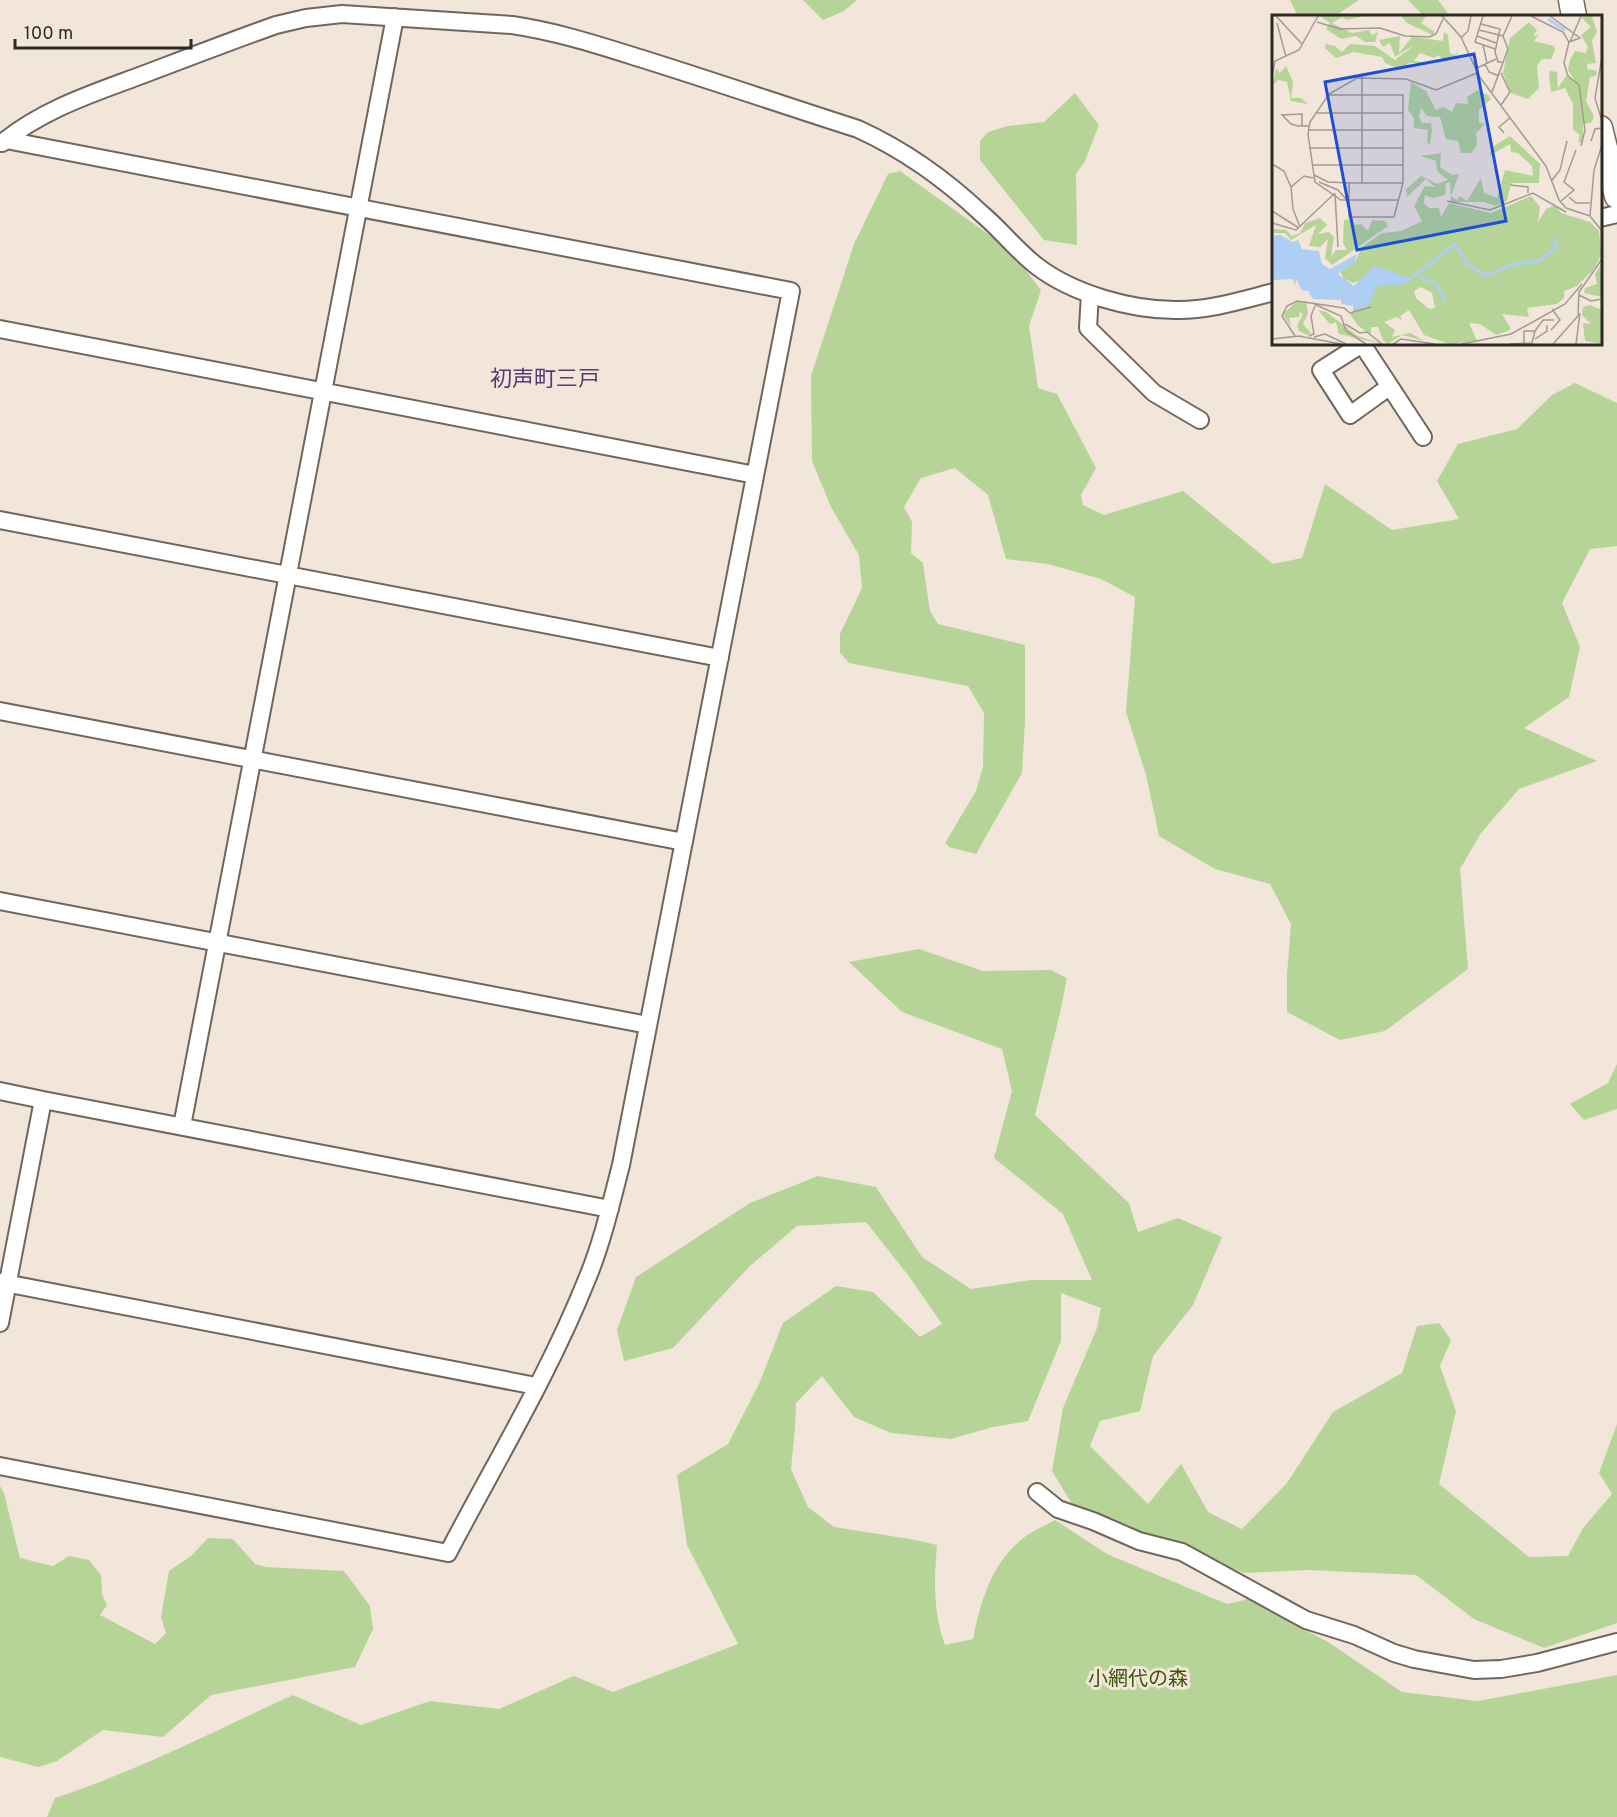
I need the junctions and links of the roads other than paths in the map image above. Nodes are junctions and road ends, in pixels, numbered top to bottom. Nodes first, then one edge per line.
1 (1571, 0) edge
2 (1574, 15) edge
3 (395, 17) junction
4 (1602, 134) edge
5 (3, 142) edge
6 (1613, 161) edge
7 (1617, 196) edge
8 (358, 208) junction
9 (1617, 214) edge
10 (1602, 218) edge
11 (1272, 292) edge
12 (1090, 294) junction
13 (0, 329) edge
14 (1360, 345) edge
15 (1363, 345) edge
16 (1389, 387) junction
17 (323, 392) junction
18 (1200, 420) dead end
19 (1423, 437) dead end
20 (755, 475) junction
21 (0, 520) edge
22 (287, 575) junction
23 (720, 658) junction
24 (0, 711) edge
25 (252, 759) junction
26 (684, 842) junction
27 (0, 901) edge
28 (217, 942) junction
29 (648, 1025) junction
30 (0, 1091) edge
31 (43, 1100) junction
32 (182, 1126) junction
33 (610, 1209) junction
34 (4, 1277) edge
35 (0, 1323) edge
36 (536, 1386) junction
37 (0, 1466) edge
38 (1037, 1492) dead end
39 (1617, 1642) edge

1 - 2 highway
3 - 5 street
3 - 8 street
3 - 12 street
4 - 6 highway
5 - 8 street
6 - 7 highway
8 - 17 street
8 - 20 street
9 - 10 street
11 - 12 street
12 - 18 street
13 - 17 street
14 - 16 street
15 - 16 street
16 - 19 street
17 - 20 street
17 - 22 street
20 - 23 street
21 - 22 street
22 - 23 street
22 - 25 street
23 - 26 street
24 - 25 street
25 - 26 street
25 - 28 street
26 - 29 street
27 - 28 street
28 - 29 street
28 - 32 street
29 - 33 street
30 - 31 street
31 - 32 street
31 - 34 street
32 - 33 street
33 - 36 street
34 - 35 street
34 - 36 street
36 - 37 street
38 - 39 street

